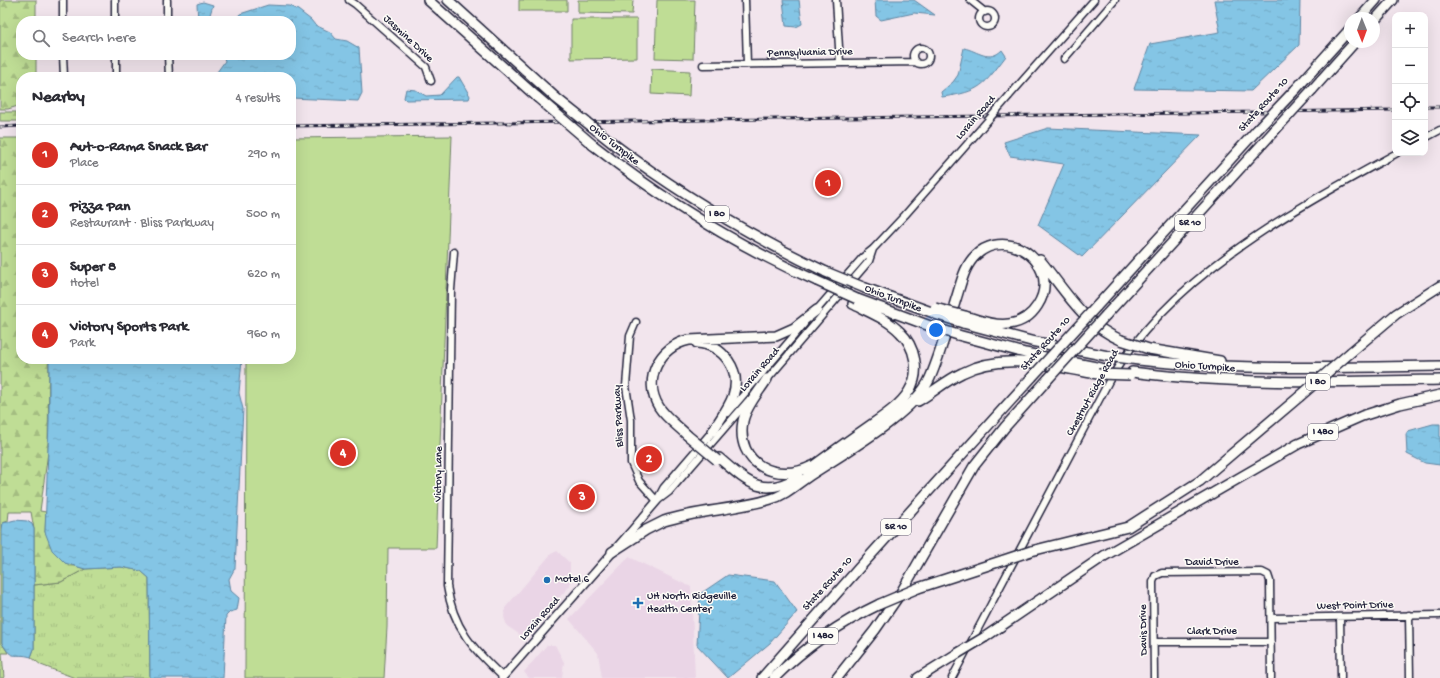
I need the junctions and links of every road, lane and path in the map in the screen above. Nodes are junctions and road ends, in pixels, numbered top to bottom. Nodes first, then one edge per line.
1 (63, 0) edge
2 (115, 0) edge
3 (167, 0) edge
4 (349, 0) edge
5 (428, 0) edge
6 (448, 0) edge
7 (746, 0) edge
8 (836, 0) edge
9 (970, 0) edge
10 (1094, 0) edge
11 (1115, 0) edge
12 (1376, 0) edge
13 (1393, 0) edge
14 (985, 12) dead end
15 (1365, 12) edge
16 (1380, 14) edge
17 (63, 16) edge
18 (115, 16) edge
19 (167, 16) edge
20 (1344, 36) edge
21 (1350, 48) edge
22 (1064, 59) dead end
23 (63, 60) edge
24 (116, 60) edge
25 (168, 60) edge
26 (916, 62) dead end
27 (840, 63) junction
28 (748, 64) junction
29 (703, 65) dead end
30 (64, 72) edge
31 (116, 72) edge
32 (169, 72) edge
33 (431, 80) dead end
34 (1440, 130) edge
35 (1428, 136) edge
36 (1392, 156) edge
37 (874, 249) junction
38 (454, 252) dead end
39 (1440, 286) edge
40 (855, 301) junction
41 (817, 310) junction
42 (964, 319) junction
43 (636, 322) dead end
44 (805, 323) junction
45 (811, 328) junction
46 (1440, 366) edge
47 (1259, 368) junction
48 (1100, 371) junction
49 (767, 379) junction
50 (1440, 380) edge
51 (1440, 395) edge
52 (885, 415) junction
53 (895, 416) junction
54 (713, 431) junction
55 (688, 434) junction
56 (718, 459) junction
57 (818, 462) junction
58 (802, 481) junction
59 (657, 501) junction
60 (612, 552) junction
61 (1153, 582) joint
62 (1409, 615) junction
63 (1440, 615) edge
64 (1340, 616) junction
65 (1271, 618) junction
66 (1154, 642) junction
67 (1271, 642) junction
68 (503, 677) edge
69 (762, 678) edge
70 (774, 678) edge
71 (837, 678) edge
72 (918, 678) edge
73 (952, 678) edge
74 (1154, 678) edge
75 (1271, 678) edge
76 (1341, 678) edge
77 (1410, 678) edge

1 - 17 street
2 - 18 street
3 - 19 street
4 - 33 street, Jasmine Drive
5 - 40 highway, Ohio Turnpike / I 80, bridge
6 - 42 highway, Ohio Turnpike / I 80, bridge
7 - 28 street
8 - 27 street
9 - 14 street
10 - 37 street, Lorain Road, bridge
11 - 22 street
12 - 15 highway
13 - 16 highway
20 - 69 highway, State Route 10 / SR 10, bridge
21 - 71 highway, SR 10, bridge
23 - 30 street
24 - 31 street
25 - 32 street
26 - 27 street, Pennsylvania Drive
27 - 28 street, Pennsylvania Drive
28 - 29 street, Pennsylvania Drive
34 - 35 street
36 - 73 street, Chestnut Ridge Road
37 - 41 street, Lorain Road
37 - 45 street, Lorain Road
38 - 68 street, Victory Lane
39 - 70 highway, I 480, bridge
40 - 48 highway, Ohio Turnpike / I 80, bridge
40 - 52 highway
41 - 44 street, Lorain Road
41 - 55 highway
42 - 47 highway, Ohio Turnpike / I 80, bridge
42 - 53 highway
43 - 59 street, Bliss Parkway
44 - 45 street
44 - 54 street, Lorain Road
45 - 49 street, Lorain Road
46 - 47 highway, Ohio Turnpike / I 80
47 - 52 highway, bridge
48 - 50 highway, Ohio Turnpike / I 80
48 - 53 highway
49 - 57 highway
49 - 59 street, Lorain Road
51 - 72 highway, I 480, bridge
52 - 57 highway
53 - 58 highway
54 - 55 highway
54 - 59 main road, Lorain Road
55 - 56 highway, bridge
56 - 57 highway
56 - 58 highway
58 - 60 highway
59 - 60 main road, Lorain Road
60 - 68 main road, Lorain Road
61 - 65 street, David Drive
61 - 66 street, Davis Drive
62 - 63 street, West Point Drive
62 - 64 street, West Point Drive
62 - 77 street
64 - 65 street, West Point Drive
64 - 76 street
65 - 67 street
66 - 67 street, Clark Drive
66 - 74 street, Davis Drive
67 - 75 street

